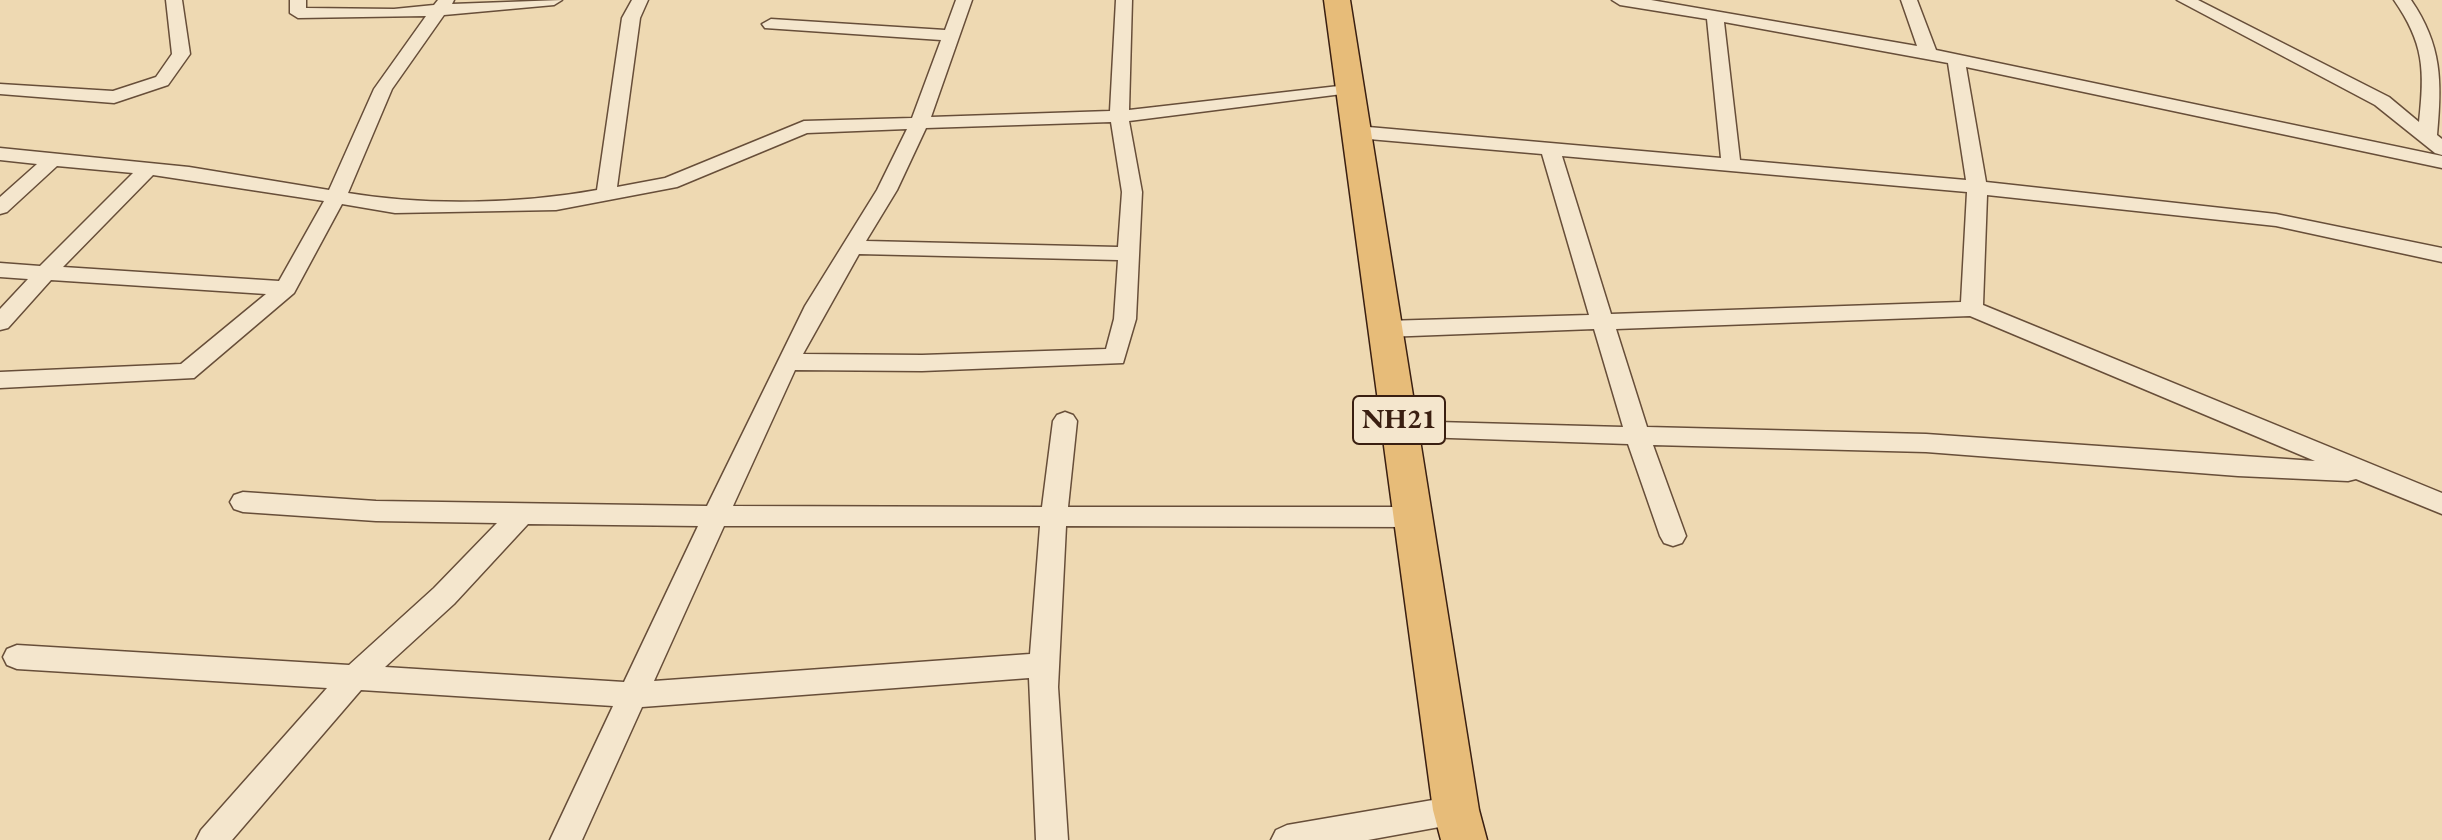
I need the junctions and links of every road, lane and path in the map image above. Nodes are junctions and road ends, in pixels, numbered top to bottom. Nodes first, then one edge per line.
1 (174, 0) edge
2 (298, 0) edge
3 (554, 0) edge
4 (640, 0) edge
5 (964, 0) edge
6 (1124, 0) edge
7 (1337, 0) edge
8 (1620, 0) edge
9 (1909, 0) edge
10 (2185, 0) edge
11 (2402, 0) edge
12 (443, 5) edge
13 (1715, 16) junction
14 (771, 24) dead end
15 (949, 35) junction
16 (1929, 54) junction
17 (1956, 60) junction
18 (1350, 88) junction
19 (0, 89) edge
20 (2437, 96) edge
21 (1119, 116) junction
22 (919, 123) junction
23 (1357, 132) junction
24 (2435, 143) edge
25 (1550, 149) junction
26 (0, 154) edge
27 (53, 159) junction
28 (2442, 162) edge
29 (1731, 165) junction
30 (148, 169) junction
31 (1977, 188) junction
32 (606, 195) junction
33 (336, 197) junction
34 (0, 208) edge
35 (852, 247) junction
36 (1128, 254) junction
37 (2442, 255) edge
38 (0, 270) edge
39 (45, 273) junction
40 (286, 288) junction
41 (1972, 309) junction
42 (1603, 322) junction
43 (0, 323) edge
44 (1385, 329) junction
45 (787, 362) junction
46 (0, 380) edge
47 (1065, 421) dead end
48 (1400, 430) junction
49 (1637, 434) junction
50 (2368, 473) junction
51 (243, 502) dead end
52 (2442, 504) edge
53 (522, 514) junction
54 (714, 514) junction
55 (1053, 515) junction
56 (1413, 517) junction
57 (1673, 536) dead end
58 (17, 657) dead end
59 (1045, 665) junction
60 (354, 678) junction
61 (635, 695) junction
62 (1460, 825) edge
63 (212, 840) edge
64 (566, 840) edge
65 (1052, 840) edge
66 (1287, 840) edge

1 - 19 street
2 - 12 street
3 - 12 street
4 - 32 street
5 - 15 street
6 - 21 street
7 - 18 highway, NH21
8 - 13 street
9 - 16 street
10 - 24 street
11 - 20 street
12 - 33 street
13 - 16 street
13 - 29 street
14 - 15 street
15 - 22 street
16 - 17 street
17 - 28 street
17 - 31 street
18 - 21 street
18 - 23 highway, NH21
20 - 24 street
21 - 22 street
21 - 36 street
22 - 32 street
22 - 35 street
23 - 25 street
23 - 44 highway, NH21
25 - 29 street
25 - 42 street
26 - 27 street
27 - 30 street
27 - 34 street
29 - 31 street
30 - 33 street
30 - 39 street
31 - 37 street
31 - 41 street
32 - 33 street
33 - 40 street
35 - 36 street
35 - 45 street
36 - 45 street
38 - 39 street
39 - 40 street
39 - 43 street
40 - 46 street
41 - 42 street
41 - 50 street
42 - 44 street
42 - 49 street
44 - 48 highway, NH21
45 - 54 street
47 - 55 street
48 - 49 street
48 - 56 highway, NH21
49 - 50 street
49 - 57 street
50 - 52 street
51 - 53 street
53 - 54 street
53 - 60 street
54 - 55 street
54 - 61 street
55 - 56 street
55 - 59 street
56 - 62 highway, NH21
58 - 60 street
59 - 61 street
59 - 65 street
60 - 61 street
60 - 63 street
61 - 64 street
62 - 66 street

